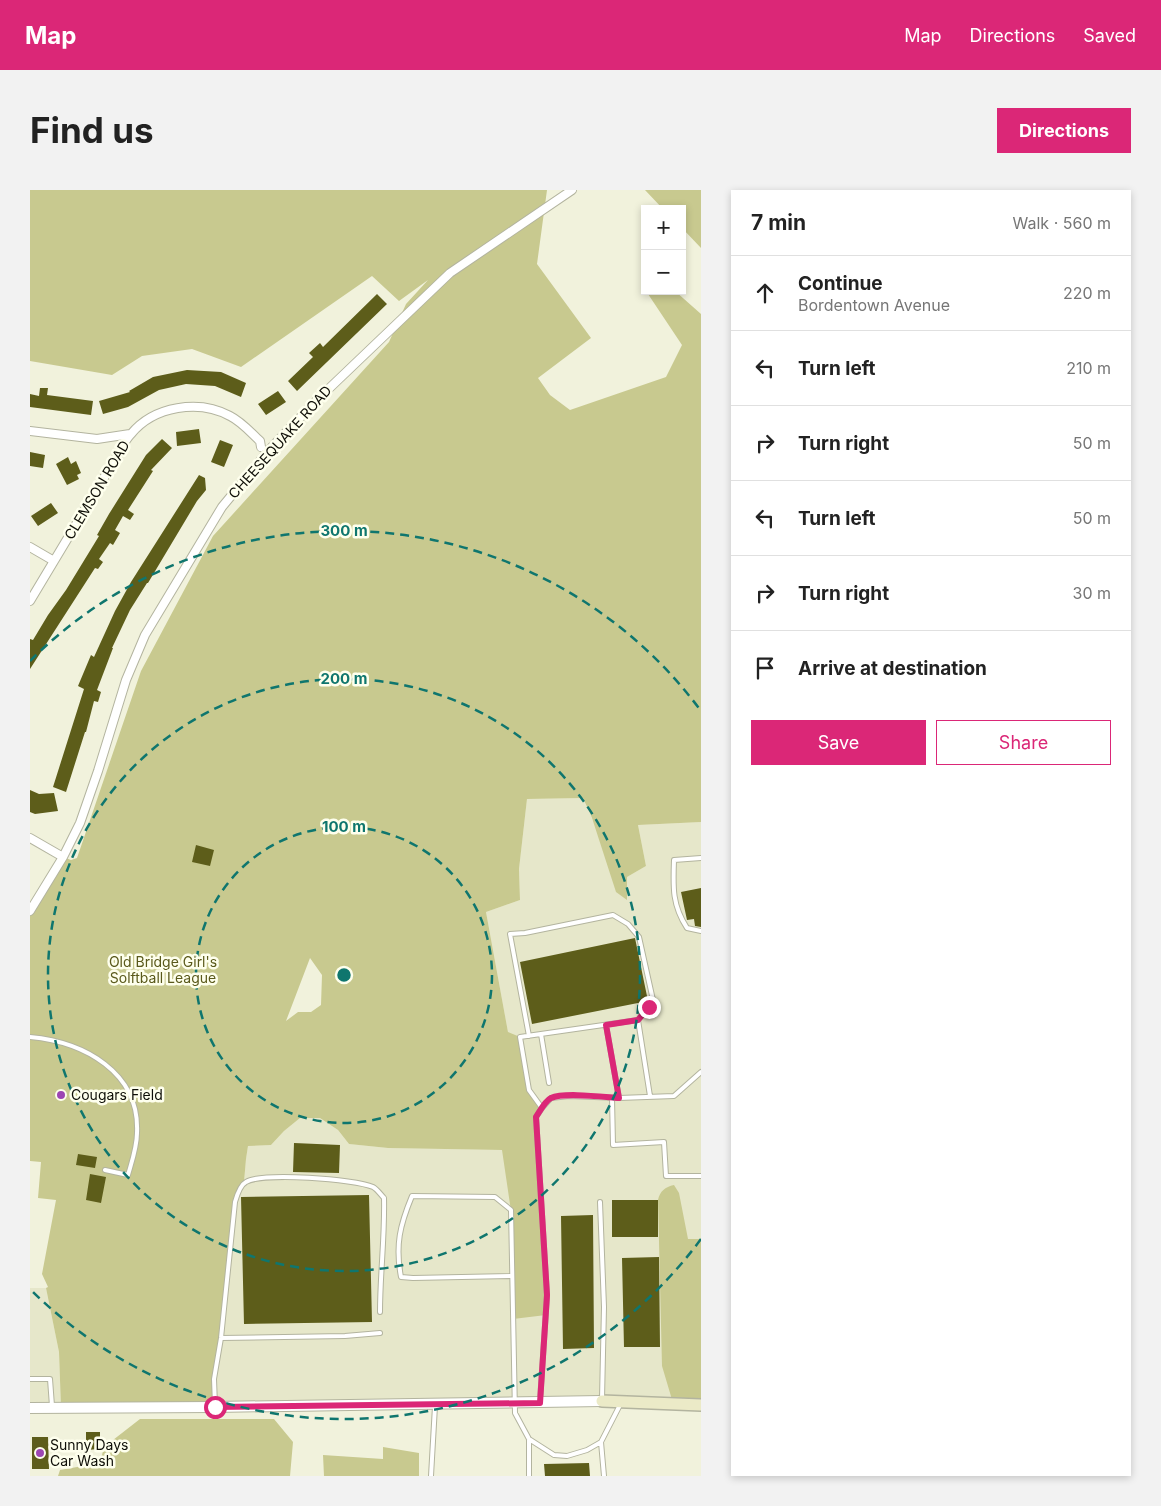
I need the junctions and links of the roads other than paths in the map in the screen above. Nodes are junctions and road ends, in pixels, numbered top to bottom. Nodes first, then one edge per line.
1 (572, 190) edge
2 (30, 431) edge
3 (130, 434) junction
4 (261, 447) dead end
5 (30, 547) edge
6 (54, 561) junction
7 (30, 601) edge
8 (30, 838) edge
9 (63, 857) junction
10 (701, 858) edge
11 (30, 911) edge
12 (701, 931) edge
13 (638, 1020) junction
14 (606, 1025) junction
15 (541, 1034) junction
16 (529, 1036) junction
17 (30, 1037) edge
18 (701, 1072) edge
19 (549, 1083) dead end
20 (650, 1096) junction
21 (612, 1098) junction
22 (619, 1098) junction
23 (542, 1108) junction
24 (104, 1170) dead end
25 (701, 1176) edge
26 (600, 1202) dead end
27 (512, 1276) junction
28 (380, 1312) dead end
29 (380, 1333) dead end
30 (221, 1338) junction
31 (30, 1379) edge
32 (602, 1401) junction
33 (622, 1401) junction
34 (435, 1403) junction
35 (540, 1403) junction
36 (516, 1404) junction
37 (701, 1405) edge
38 (215, 1407) junction
39 (30, 1408) edge
40 (52, 1408) junction
41 (529, 1439) junction
42 (602, 1442) junction
43 (430, 1476) edge
44 (529, 1476) edge
45 (604, 1476) edge

1 - 9 street, CHEESEQUAKE ROAD
2 - 3 street
3 - 4 street, CLEMSON ROAD
3 - 6 street, CLEMSON ROAD
5 - 6 street
6 - 7 street, CLEMSON ROAD
8 - 9 street
9 - 11 street, CHEESEQUAKE ROAD
10 - 12 lane
13 - 14 lane
13 - 16 lane
13 - 20 lane
14 - 15 lane
14 - 22 lane
15 - 16 lane
15 - 19 lane
16 - 23 lane
17 - 24 lane
18 - 20 lane
20 - 22 lane
21 - 22 lane
21 - 23 lane
21 - 25 lane
23 - 35 lane
26 - 32 lane
27 - 27 lane
27 - 36 lane
28 - 30 lane
29 - 30 lane
30 - 38 lane
31 - 40 lane
32 - 33 main road
32 - 35 street
33 - 37 main road
33 - 42 lane
34 - 36 street
34 - 38 street
34 - 43 lane
35 - 36 street
36 - 41 lane
38 - 40 street
39 - 40 street
41 - 42 lane
41 - 44 lane
42 - 45 lane

